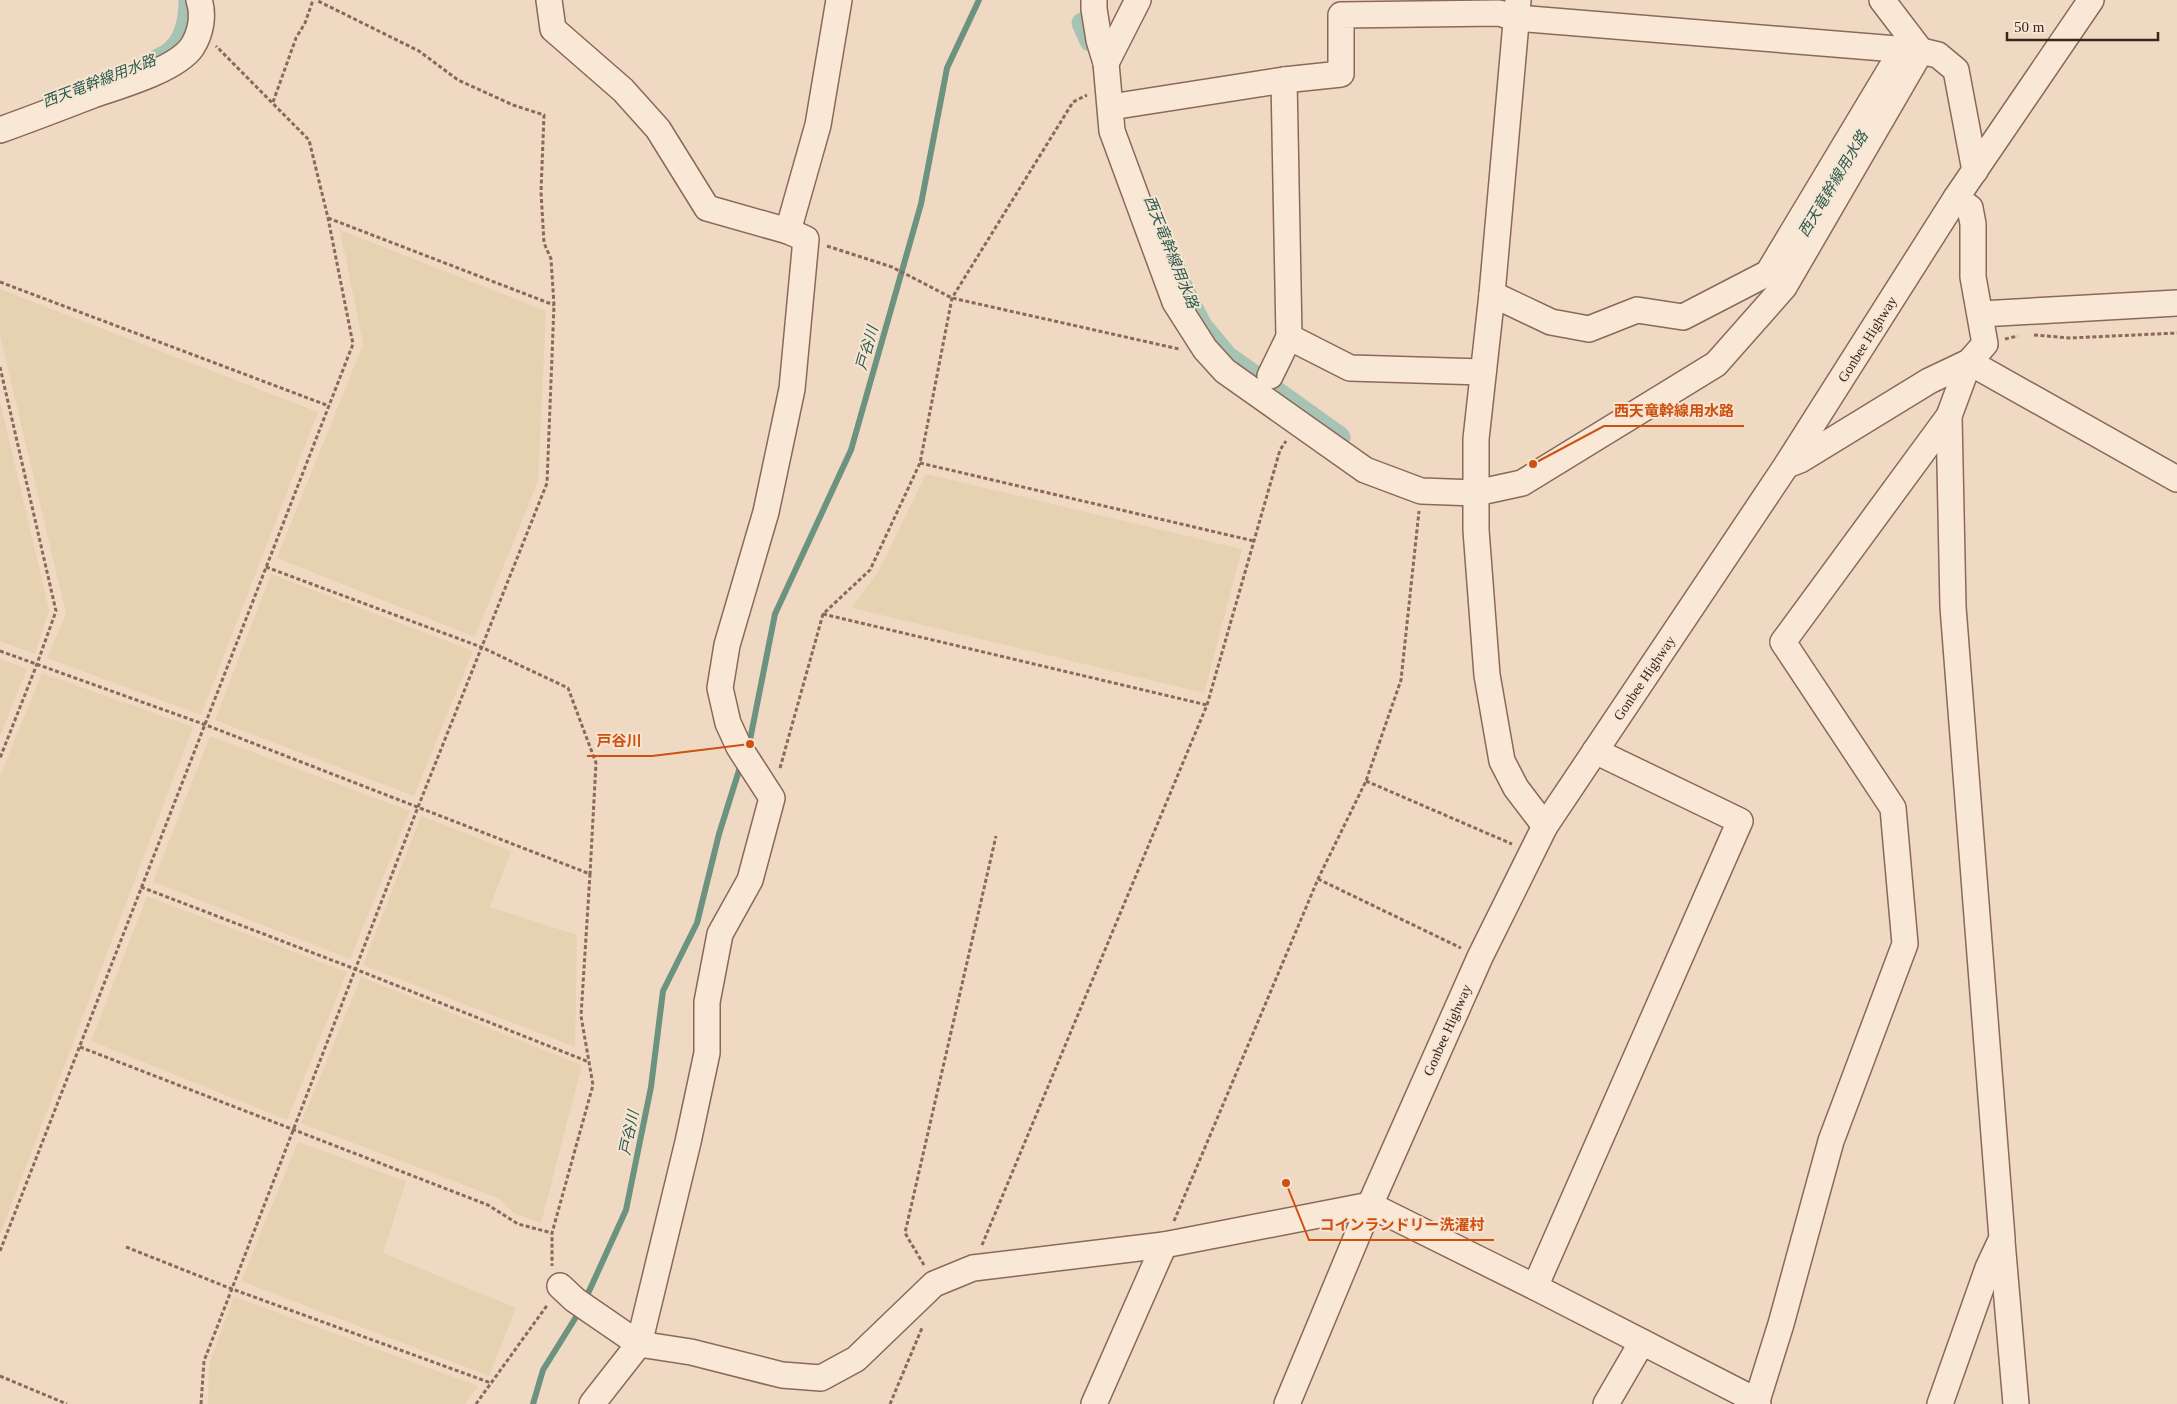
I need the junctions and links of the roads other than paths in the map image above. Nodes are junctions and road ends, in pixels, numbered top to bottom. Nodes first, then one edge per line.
1 (199, 0) edge
2 (549, 0) edge
3 (839, 0) edge
4 (1094, 0) edge
5 (1138, 0) edge
6 (1882, 0) edge
7 (2091, 0) edge
8 (1342, 7) edge
9 (1517, 9) edge
10 (1912, 51) junction
11 (1106, 63) junction
12 (1284, 80) junction
13 (1101, 100) junction
14 (0, 130) edge
15 (1975, 171) junction
16 (1956, 198) junction
17 (797, 235) junction
18 (1492, 294) junction
19 (2177, 303) edge
20 (1981, 314) junction
21 (1289, 337) junction
22 (1977, 353) junction
23 (1483, 372) junction
24 (1270, 376) dead end
25 (1949, 416) junction
26 (1786, 466) junction
27 (2177, 479) edge
28 (1476, 493) junction
29 (1595, 751) junction
30 (1545, 826) junction
31 (1370, 1205) junction
32 (2002, 1238) junction
33 (1164, 1244) junction
34 (1535, 1286) junction
35 (568, 1293) road end
36 (1642, 1342) junction
37 (639, 1344) junction
38 (1757, 1403) edge
39 (592, 1404) edge
40 (1094, 1404) edge
41 (1287, 1404) edge
42 (1606, 1404) edge
43 (1940, 1404) edge
44 (2016, 1404) edge

1 - 14 street
2 - 17 street
3 - 17 street
4 - 11 street
5 - 11 street
6 - 10 street
7 - 15 street, Gonbee Highway
8 - 9 street
8 - 12 street
9 - 10 street
9 - 18 street
10 - 15 street
10 - 18 street
10 - 28 street
11 - 13 street
12 - 13 street
12 - 21 street
13 - 28 street
15 - 16 street, Gonbee Highway
16 - 20 street
16 - 26 street, Gonbee Highway
17 - 37 street
18 - 23 street
19 - 20 street
20 - 22 street
21 - 23 street
21 - 24 street
22 - 25 street
22 - 26 street
22 - 27 street
23 - 28 street
25 - 32 street
25 - 38 street
26 - 29 street, Gonbee Highway
28 - 30 street
29 - 30 street, Gonbee Highway
29 - 34 street
30 - 31 street, Gonbee Highway
31 - 33 street
31 - 34 street
31 - 41 street, Gonbee Highway
32 - 43 street
32 - 44 street
33 - 37 street
33 - 40 street
34 - 36 street
35 - 37 street
36 - 38 street
36 - 42 street
37 - 39 street

